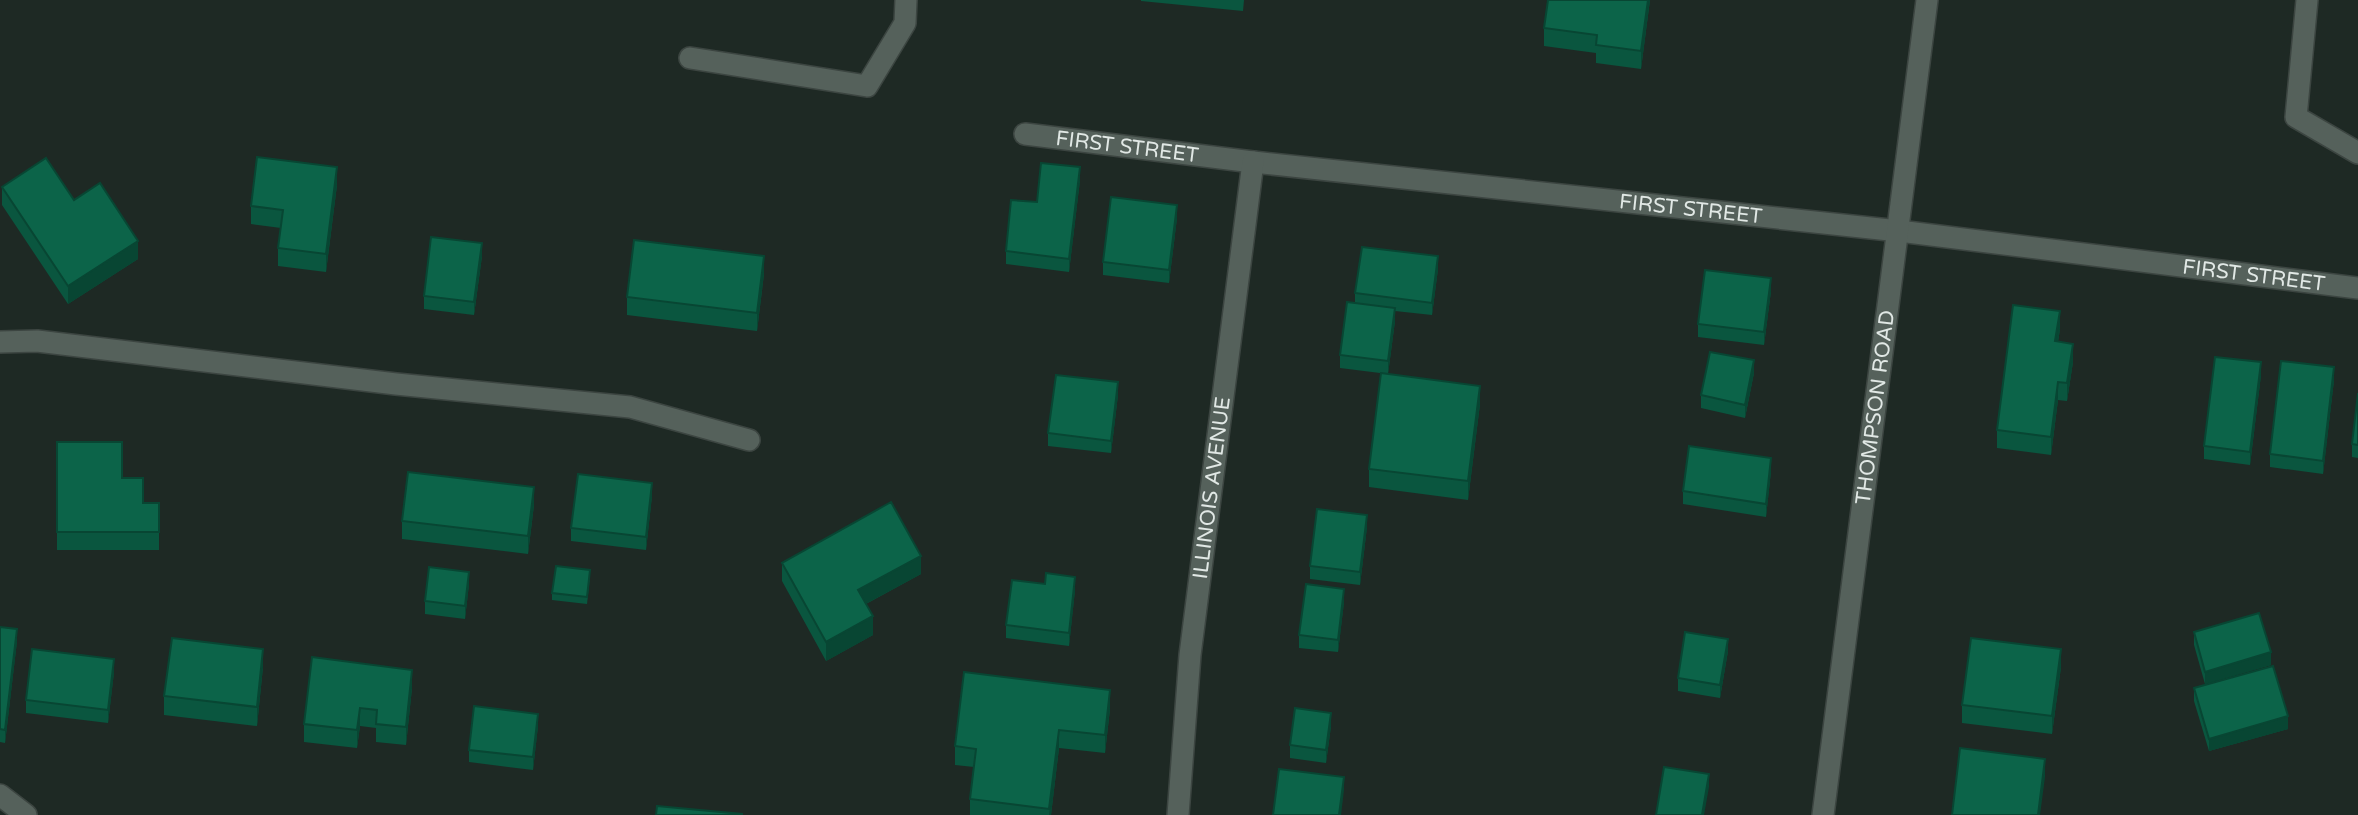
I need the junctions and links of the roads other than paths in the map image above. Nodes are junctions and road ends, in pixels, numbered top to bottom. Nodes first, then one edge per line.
1 (906, 0) edge
2 (1927, 0) edge
3 (2306, 0) edge
4 (690, 58) dead end
5 (1025, 134) dead end
6 (2358, 153) edge
7 (1253, 162) junction
8 (1899, 231) junction
9 (2358, 288) edge
10 (0, 342) edge
11 (749, 440) dead end
12 (0, 795) edge
13 (26, 815) edge
14 (1178, 815) edge
15 (1823, 815) edge

1 - 4 street
2 - 8 street, THOMPSON ROAD
3 - 6 street
5 - 7 street, FIRST STREET
7 - 8 street, FIRST STREET
7 - 14 street, ILLINOIS AVENUE
8 - 9 street, FIRST STREET
8 - 15 street, THOMPSON ROAD
10 - 11 street
12 - 13 street

